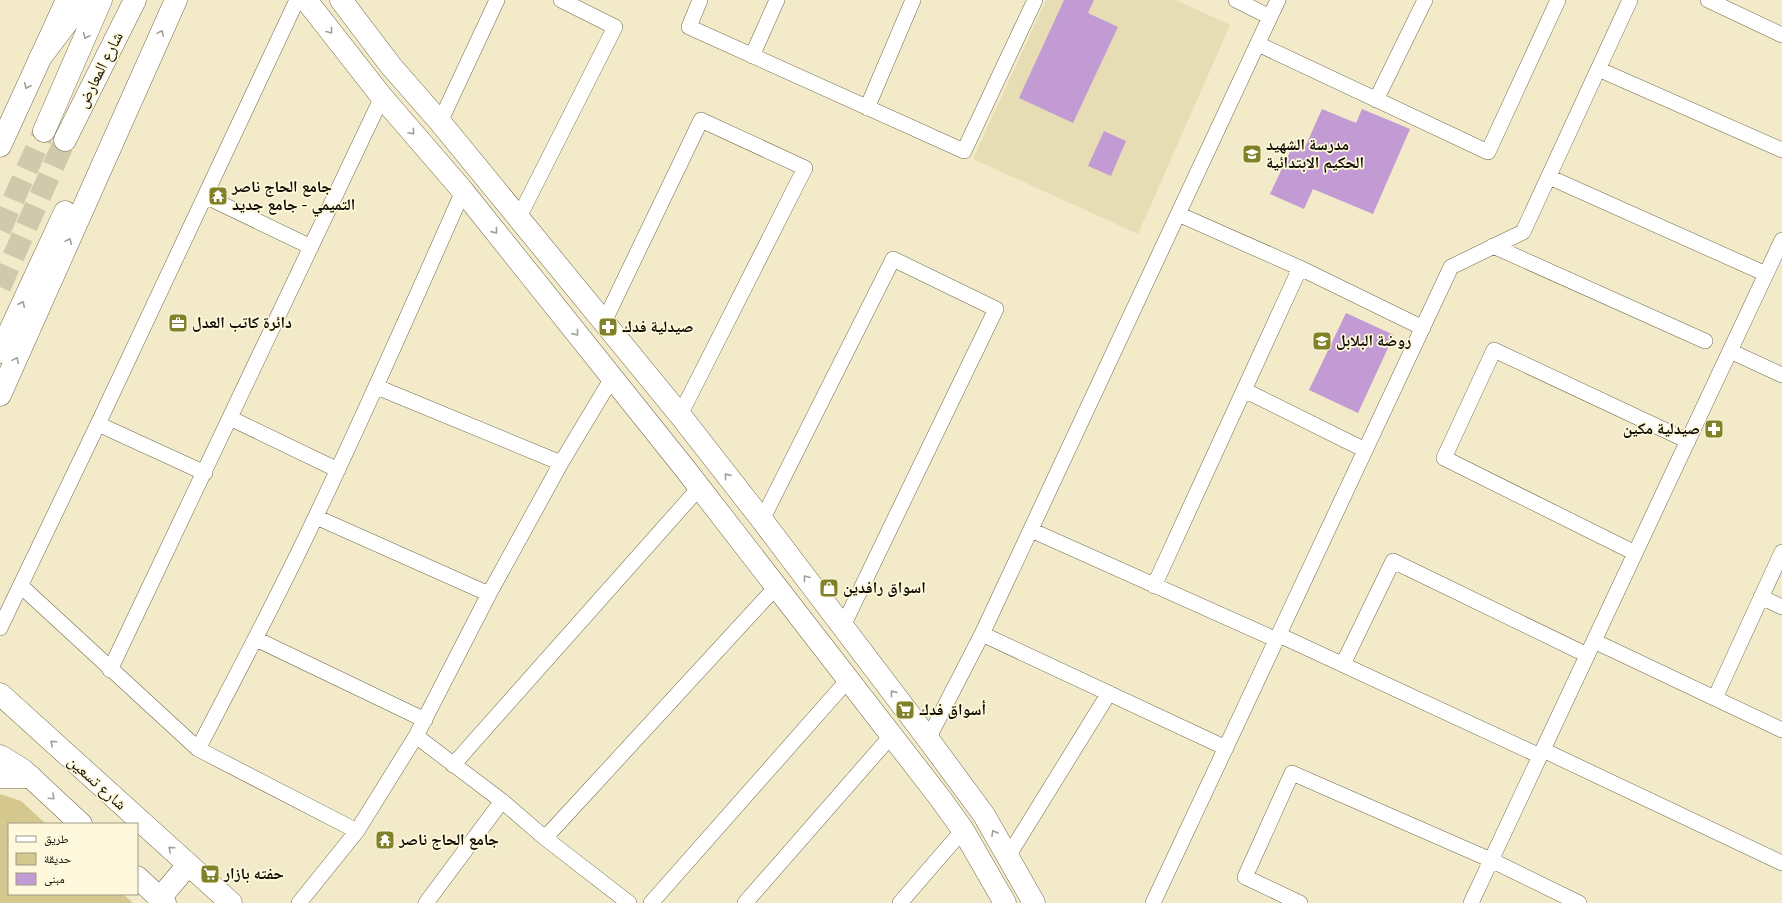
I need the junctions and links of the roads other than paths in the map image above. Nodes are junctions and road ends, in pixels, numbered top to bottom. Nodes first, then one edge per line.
1 (67, 0) edge
2 (84, 0) edge
3 (101, 0) edge
4 (135, 0) edge
5 (176, 0) edge
6 (341, 0) edge
7 (497, 0) edge
8 (561, 0) edge
9 (700, 0) edge
10 (778, 0) edge
11 (914, 0) edge
12 (1035, 0) edge
13 (1236, 0) edge
14 (1278, 0) edge
15 (1426, 0) edge
16 (1558, 0) edge
17 (1630, 0) edge
18 (1708, 0) edge
19 (307, 1) edge
20 (1270, 17) junction
21 (1782, 35) edge
22 (1258, 44) junction
23 (152, 55) junction
24 (752, 56) junction
25 (40, 58) junction
26 (1598, 69) junction
27 (382, 97) junction
28 (1376, 100) junction
29 (867, 108) junction
30 (440, 122) junction
31 (44, 131) tunnel mouth
32 (65, 140) tunnel mouth
33 (0, 146) edge
34 (1782, 150) edge
35 (1549, 177) junction
36 (463, 191) junction
37 (205, 196) junction
38 (1178, 214) junction
39 (518, 219) junction
40 (1782, 240) edge
41 (1493, 246) junction
42 (311, 247) junction
43 (1300, 268) junction
44 (1766, 274) junction
45 (604, 322) junction
46 (1423, 328) junction
47 (1705, 341) dead end
48 (1730, 351) junction
49 (0, 352) edge
50 (1782, 375) edge
51 (612, 378) junction
52 (377, 387) junction
53 (1244, 390) junction
54 (0, 395) edge
55 (680, 415) junction
56 (230, 418) junction
57 (98, 424) junction
58 (1688, 440) junction
59 (1365, 450) junction
60 (708, 452) junction
61 (561, 463) junction
62 (338, 470) junction
63 (686, 470) junction
64 (205, 473) junction
65 (699, 488) junction
66 (316, 517) junction
67 (762, 520) junction
68 (1031, 530) junction
69 (1782, 552) edge
70 (1635, 553) junction
71 (22, 586) junction
72 (1154, 586) junction
73 (776, 587) junction
74 (489, 594) junction
75 (1761, 597) junction
76 (1782, 607) edge
77 (843, 626) junction
78 (0, 628) edge
79 (982, 634) junction
80 (1278, 637) junction
81 (256, 638) junction
82 (1594, 641) junction
83 (1587, 655) junction
84 (1343, 664) junction
85 (110, 670) junction
86 (847, 680) junction
87 (1109, 693) junction
88 (0, 694) edge
89 (1715, 698) junction
90 (425, 720) junction
91 (1782, 730) edge
92 (416, 736) junction
93 (891, 736) junction
94 (928, 739) junction
95 (1226, 748) junction
96 (198, 749) junction
97 (1541, 753) junction
98 (0, 756) edge
99 (453, 765) junction
100 (0, 776) edge
101 (32, 777) junction
102 (502, 801) junction
103 (80, 823) edge
104 (963, 830) junction
105 (357, 831) junction
106 (545, 838) junction
107 (1007, 858) junction
108 (1491, 860) junction
109 (1782, 863) edge
110 (188, 865) junction
111 (138, 878) edge
112 (163, 901) edge
113 (231, 903) edge
114 (299, 903) edge
115 (426, 903) edge
116 (629, 903) edge
117 (650, 903) edge
118 (745, 903) edge
119 (900, 903) edge
120 (1005, 903) edge
121 (1034, 903) edge
122 (1153, 903) edge
123 (1300, 903) edge
124 (1471, 903) edge
125 (1579, 903) edge

1 - 25 main road
2 - 25 main road
3 -> 31 main road, شارع المعارض
4 - 32 main road, شارع المعارض
23 -> 5 main road
6 - 30 main road
7 - 30 street
8 - 39 street
9 - 24 street
10 - 24 street
11 - 29 street
12 - 29 street
13 - 20 street
14 - 20 street
15 - 28 street
16 - 28 street
17 - 26 street
18 - 21 street
19 -> 27 main road
19 - 37 street
20 - 22 street
22 - 28 street
22 - 38 street
49 -> 23 main road
54 -> 23 main road
24 - 29 street
25 -> 33 main road
26 - 34 street
26 - 35 street
27 -> 36 main road
27 - 42 street
30 - 39 main road
35 - 41 street
35 - 44 street
36 -> 51 main road
36 - 52 street
37 - 42 street
37 - 57 street
38 - 43 street
38 - 68 street
39 - 45 main road
40 - 44 street
41 - 46 street
41 - 47 street
42 - 56 street
43 - 46 street
43 - 53 street
44 - 48 street
45 - 55 main road
45 - 55 street
46 - 59 street
48 - 50 street
48 - 58 street
51 - 61 street
51 - 63 main road
52 - 61 street
52 - 62 street
53 - 59 street
53 - 72 street
55 - 60 main road
56 - 62 street
56 - 64 street
57 - 64 street
57 - 71 street
58 - 70 street
58 - 70 street
59 - 80 street
60 - 63 main road
67 -> 60 main road
61 - 74 street
62 - 66 street
63 - 65 main road
64 - 85 street
65 - 73 main road
65 - 99 street
66 - 74 street
66 - 81 street
77 -> 67 main road
67 - 77 street
68 - 72 street
68 - 79 street
69 - 75 street
70 - 82 street
71 - 78 street
71 - 85 street
72 - 80 street
73 - 86 main road
73 - 106 street
74 - 90 street
75 - 76 street
75 - 89 street
94 -> 77 main road
79 - 87 street
79 - 94 street
80 - 84 street
80 - 95 street
81 - 90 street
81 - 96 street
82 - 83 street
82 - 89 street
83 - 84 street
83 - 97 street
84 - 97 street
85 - 96 street
86 - 93 main road
86 - 117 street
87 - 95 street
87 - 107 street
110 -> 88 main road, شارع تسعين
89 - 91 street
90 - 92 street
92 - 99 street
92 - 105 street
93 - 104 main road
93 - 118 street
107 -> 94 main road
95 - 122 street
96 - 105 street
97 - 108 street
97 - 109 street
98 - 101 main road
99 - 102 street
100 - 101 main road
101 -> 103 main road
102 - 106 street
102 - 115 street
104 - 119 street
104 - 120 main road
105 - 114 street
106 - 116 street
107 - 121 main road
108 - 123 street
108 - 124 street
108 - 125 street
110 - 112 main road
110 - 113 main road, شارع تسعين
111 - 112 main road

